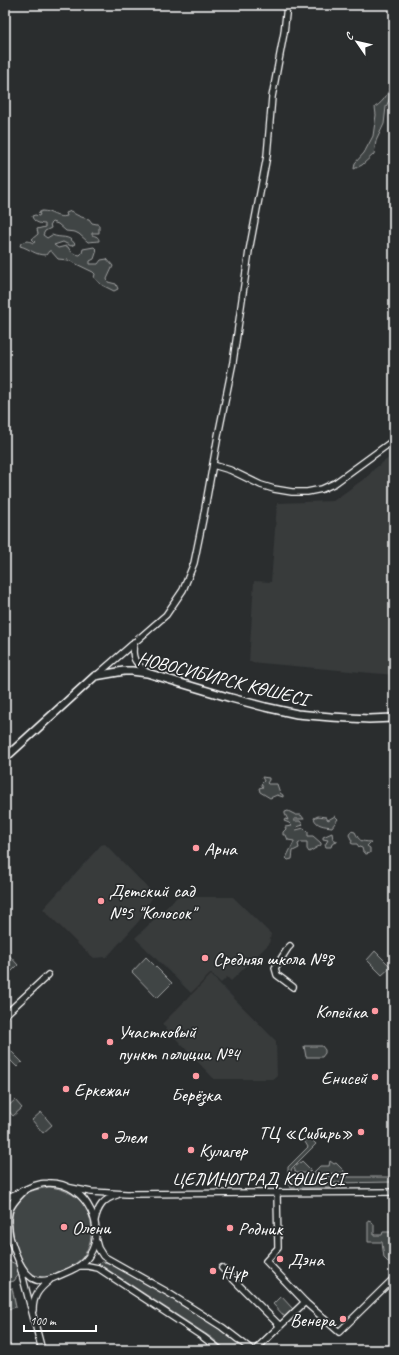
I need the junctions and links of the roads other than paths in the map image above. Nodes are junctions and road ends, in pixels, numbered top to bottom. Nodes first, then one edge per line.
1 (287, 5) edge
2 (394, 440) edge
3 (213, 465) junction
4 (134, 642) junction
5 (147, 673) junction
6 (95, 676) junction
7 (394, 718) edge
8 (5, 758) edge
9 (290, 946) dead end
10 (48, 974) dead end
11 (293, 987) dead end
12 (6, 1014) edge
13 (71, 1188) junction
14 (23, 1191) junction
15 (394, 1192) edge
16 (277, 1193) junction
17 (122, 1194) junction
18 (5, 1198) edge
19 (95, 1222) junction
20 (5, 1226) edge
21 (9, 1236) junction
22 (95, 1240) junction
23 (16, 1255) junction
24 (79, 1266) junction
25 (222, 1268) dead end
26 (394, 1278) edge
27 (50, 1280) junction
28 (305, 1302) junction
29 (33, 1314) junction
30 (280, 1326) junction
31 (42, 1350) edge
32 (220, 1350) edge
33 (253, 1350) edge

1 - 3 street
2 - 3 street
3 - 4 street
4 - 5 street
4 - 6 street
5 - 6 main road, НОВОСИБИРСК КӨШЕСІ
5 - 7 main road, НОВОСИБИРСК КӨШЕСІ
6 - 8 main road
9 - 11 street
10 - 12 street
13 - 14 street
13 - 17 street, ЦЕЛИНОГРАД КӨШЕСІ
13 - 19 street
14 - 18 street
14 - 21 main road
15 - 16 street, ЦЕЛИНОГРАД КӨШЕСІ
16 - 17 street, ЦЕЛИНОГРАД КӨШЕСІ
16 - 28 street
17 - 19 street
19 - 22 street
20 - 21 street
21 - 23 street
22 - 24 street
22 - 33 street
23 - 27 street
23 - 29 street
24 - 27 street
24 - 32 street
25 - 30 street
26 - 28 street
27 - 29 street
28 - 30 street
29 - 31 street
30 - 33 street

